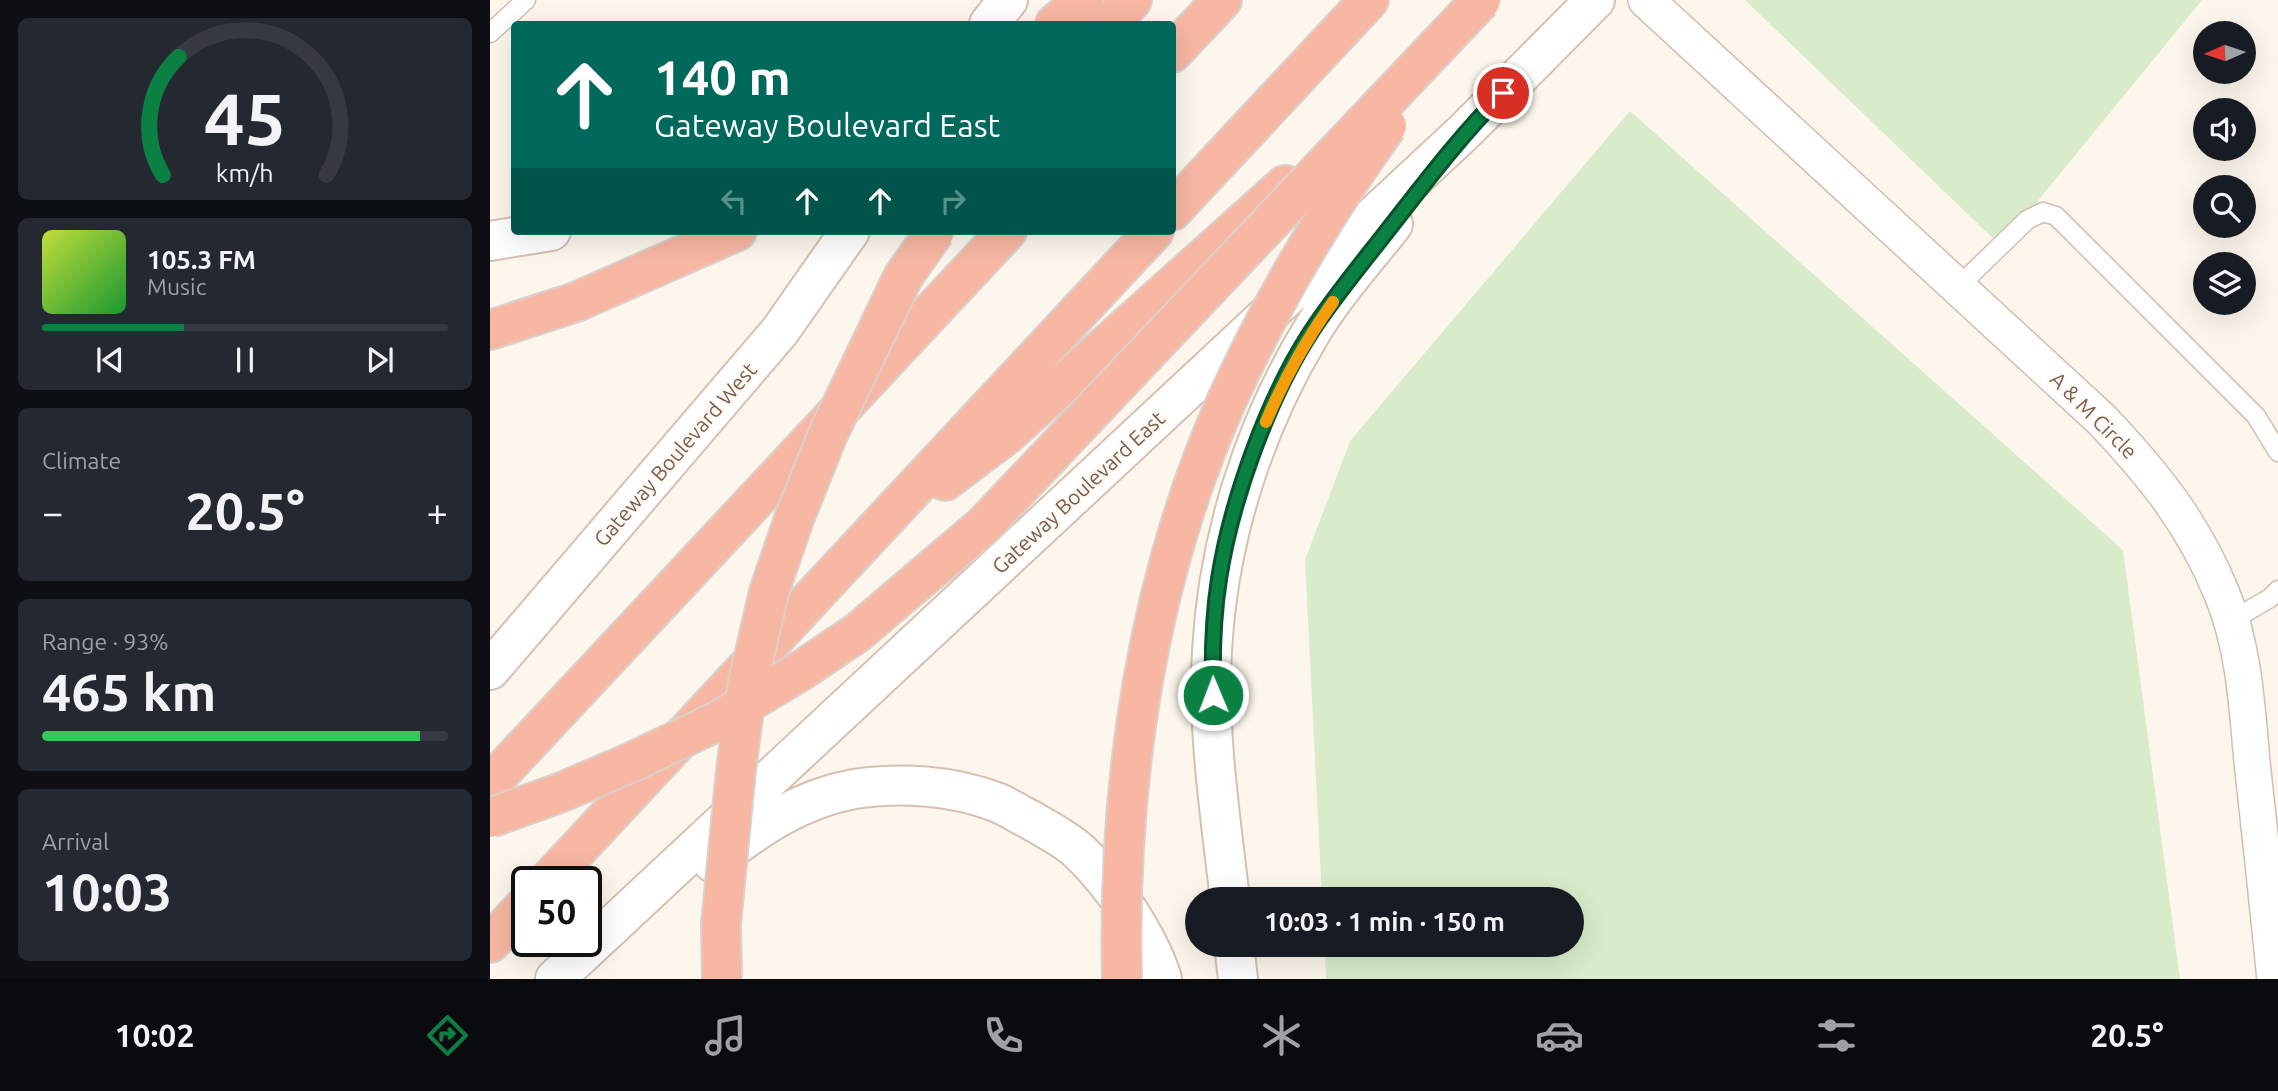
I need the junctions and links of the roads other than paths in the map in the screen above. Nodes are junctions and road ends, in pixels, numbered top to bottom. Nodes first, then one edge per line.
1 (526, 0) edge
2 (1084, 0) edge
3 (1132, 0) edge
4 (1222, 0) edge
5 (1370, 0) edge
6 (1481, 0) edge
7 (1491, 0) edge
8 (1595, 0) edge
9 (1646, 0) edge
10 (1059, 21) edge
11 (1112, 21) edge
12 (490, 33) edge
13 (1176, 49) edge
14 (1466, 130) junction
15 (1176, 207) edge
16 (527, 235) edge
17 (728, 235) edge
18 (847, 235) edge
19 (932, 235) edge
20 (1003, 235) edge
21 (1150, 235) edge
22 (490, 241) edge
23 (1958, 287) junction
24 (490, 331) edge
25 (2278, 452) edge
26 (868, 538) junction
27 (2278, 590) edge
28 (2231, 621) junction
29 (490, 670) edge
30 (490, 784) edge
31 (490, 818) edge
32 (562, 866) edge
33 (1229, 887) edge
34 (511, 921) edge
35 (490, 943) edge
36 (1235, 957) edge
37 (555, 979) edge
38 (566, 979) edge
39 (722, 979) edge
40 (1122, 979) edge
41 (1162, 979) edge
42 (1238, 979) edge
43 (2275, 979) edge

1 - 12 lane
2 - 10 highway
3 - 11 highway
4 - 13 highway
5 - 15 highway
6 - 31 highway, bridge
7 - 26 highway
7 - 40 highway, bridge
8 - 14 main road, Gateway Boulevard East
9 - 23 street, A & M Circle
14 - 33 main road
14 - 37 main road, Gateway Boulevard East
16 - 22 main road
17 - 24 highway
18 - 29 main road, Gateway Boulevard West
19 - 39 highway, bridge
20 - 30 highway
21 - 26 highway
23 - 25 lane
23 - 28 street, A & M Circle
26 - 32 highway
27 - 28 lane
28 - 43 street, A & M Circle
34 - 35 highway
36 - 42 main road
38 - 41 main road

